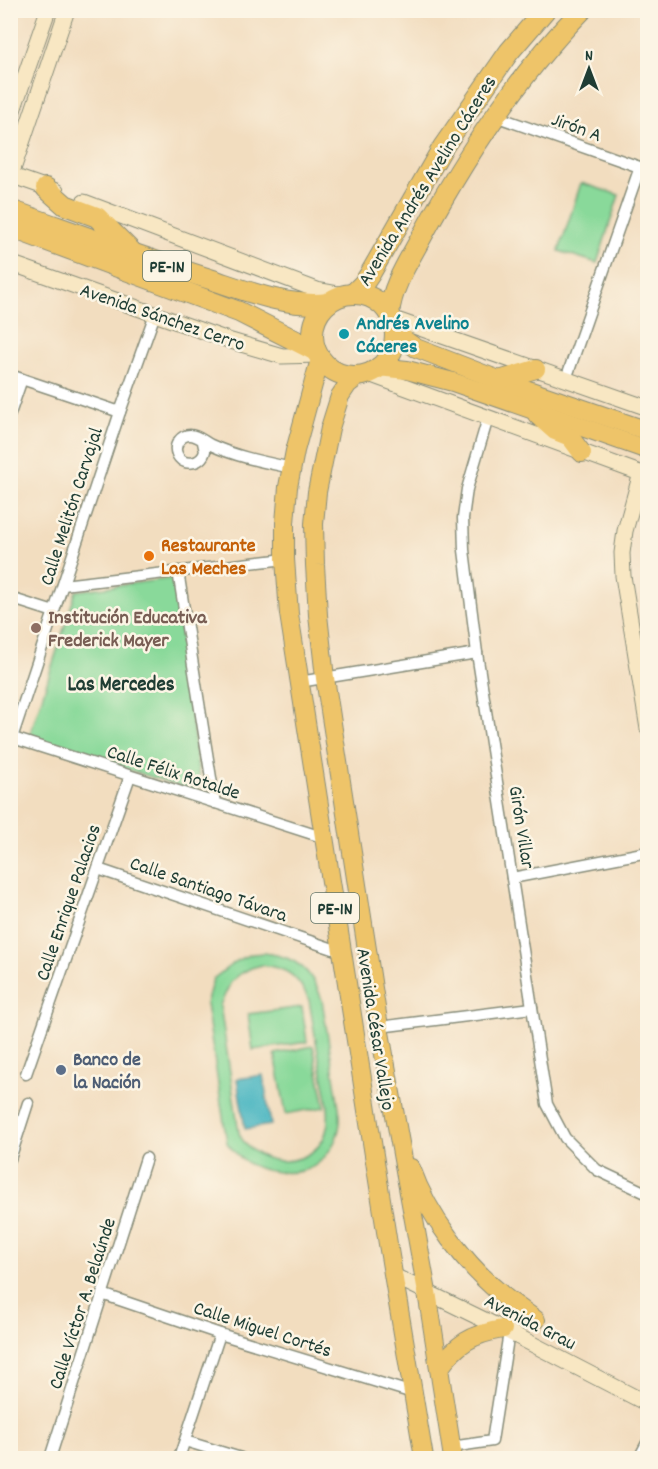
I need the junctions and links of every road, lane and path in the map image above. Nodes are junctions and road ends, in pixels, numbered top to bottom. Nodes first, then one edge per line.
1 (48, 10) edge
2 (67, 10) edge
3 (545, 10) edge
4 (582, 10) edge
5 (495, 116) junction
6 (10, 119) edge
7 (644, 169) edge
8 (11, 175) edge
9 (46, 188) junction
10 (417, 193) junction
11 (438, 205) junction
12 (10, 210) edge
13 (10, 227) edge
14 (135, 255) junction
15 (10, 263) edge
16 (342, 297) junction
17 (155, 314) junction
18 (391, 321) junction
19 (318, 355) junction
20 (536, 369) junction
21 (368, 372) junction
22 (10, 375) edge
23 (22, 379) junction
24 (566, 379) junction
25 (499, 380) junction
26 (648, 408) edge
27 (531, 409) junction
28 (120, 412) junction
29 (10, 414) edge
30 (488, 418) junction
31 (648, 431) edge
32 (203, 442) dead end
33 (648, 450) edge
34 (582, 453) junction
35 (292, 468) junction
36 (644, 475) edge
37 (285, 559) junction
38 (178, 571) junction
39 (63, 585) junction
40 (10, 598) edge
41 (54, 612) junction
42 (640, 644) edge
43 (477, 653) junction
44 (325, 678) junction
45 (300, 682) junction
46 (648, 729) edge
47 (12, 741) edge
48 (130, 776) junction
49 (215, 803) junction
50 (324, 838) junction
51 (648, 852) edge
52 (98, 869) junction
53 (512, 878) junction
54 (342, 952) junction
55 (532, 1008) junction
56 (379, 1027) junction
57 (26, 1074) dead end
58 (28, 1103) dead end
59 (399, 1138) junction
60 (146, 1158) dead end
61 (10, 1159) edge
62 (648, 1194) edge
63 (394, 1276) junction
64 (427, 1292) junction
65 (102, 1294) junction
66 (536, 1320) dead end
67 (506, 1331) junction
68 (220, 1334) junction
69 (439, 1369) junction
70 (413, 1393) junction
71 (648, 1404) edge
72 (185, 1441) junction
73 (648, 1441) edge
74 (452, 1453) edge
75 (50, 1458) edge
76 (179, 1458) edge
77 (241, 1458) edge
78 (424, 1458) edge
79 (639, 1458) edge

1 - 6 main road
2 - 8 main road
3 - 10 highway, Avenida Andrés Avelino Cáceres
4 - 5 highway, Avenida Andrés Avelino Cáceres
5 - 7 street, Jirón A
5 - 11 highway, Avenida Andrés Avelino Cáceres
7 - 24 street
8 - 9 main road
9 - 14 highway
9 - 16 main road
10 - 11 highway
10 - 16 highway, Avenida Andrés Avelino Cáceres
11 - 18 highway, Avenida Andrés Avelino Cáceres
12 - 14 highway, PE-1N
13 - 19 highway, Avenida Sánchez Cerro / PE-1N
14 - 16 highway, PE-1N
15 - 17 main road, Avenida Sánchez Cerro
16 - 18 highway, PE-1N
16 - 19 highway, PE-1N
17 - 19 main road, Avenida Sánchez Cerro
17 - 28 street, Calle Melitón Carvajal
18 - 20 main road
18 - 21 highway, PE-1N
18 - 25 main road
19 - 21 highway, PE-1N
19 - 35 main road, Avenida César Vallejo / PE-1N
20 - 24 main road
20 - 25 main road
21 - 27 main road
21 - 30 main road
21 - 44 main road, Avenida César Vallejo / PE-1N
22 - 23 street
23 - 28 street
23 - 29 street
24 - 26 main road
25 - 31 main road
27 - 33 main road
27 - 34 main road
28 - 39 street, Calle Melitón Carvajal
30 - 34 main road
30 - 43 street, Girón Villar
32 - 35 street
34 - 36 main road
35 - 37 main road, Avenida César Vallejo / PE-1N
36 - 42 main road
37 - 38 street
37 - 45 main road, Avenida César Vallejo / PE-1N
38 - 39 street
38 - 49 street
39 - 41 street, Calle Melitón Carvajal
40 - 41 street
41 - 47 street, Calle Melitón Carvajal
42 - 46 main road
43 - 44 street
43 - 53 street, Girón Villar
44 - 45 street
44 - 56 main road, Avenida César Vallejo / PE-1N
45 - 50 main road, Avenida César Vallejo / PE-1N
47 - 48 street, Calle Félix Rotalde
48 - 49 street, Calle Félix Rotalde
48 - 52 street, Calle Enrique Palacios
49 - 50 street, Calle Félix Rotalde
50 - 54 main road, Avenida César Vallejo / PE-1N
51 - 53 street
52 - 54 street, Calle Santiago Távara
52 - 57 street, Calle Enrique Palacios
53 - 55 street, Girón Villar
54 - 63 main road, Avenida César Vallejo / PE-1N
55 - 56 street
55 - 62 street, Girón Villar
56 - 59 main road, Avenida César Vallejo / PE-1N
58 - 61 street
59 - 64 main road, Avenida César Vallejo / PE-1N
59 - 66 main road
60 - 65 street, Calle Víctor A. Belaúnde
63 - 64 main road, Avenida Grau
63 - 70 main road, Avenida César Vallejo / PE-1N
64 - 67 main road, Avenida Grau
64 - 69 main road, Avenida César Vallejo / PE-1N
65 - 68 street, Calle Miguel Cortés
65 - 75 street, Calle Víctor A. Belaúnde
67 - 69 main road
67 - 71 main road, Avenida Grau
67 - 74 street
68 - 70 street, Calle Miguel Cortés
68 - 72 street
69 - 74 main road, Avenida César Vallejo / PE-1N
70 - 78 main road, Avenida César Vallejo / PE-1N
72 - 76 street
72 - 77 street
73 - 79 street

